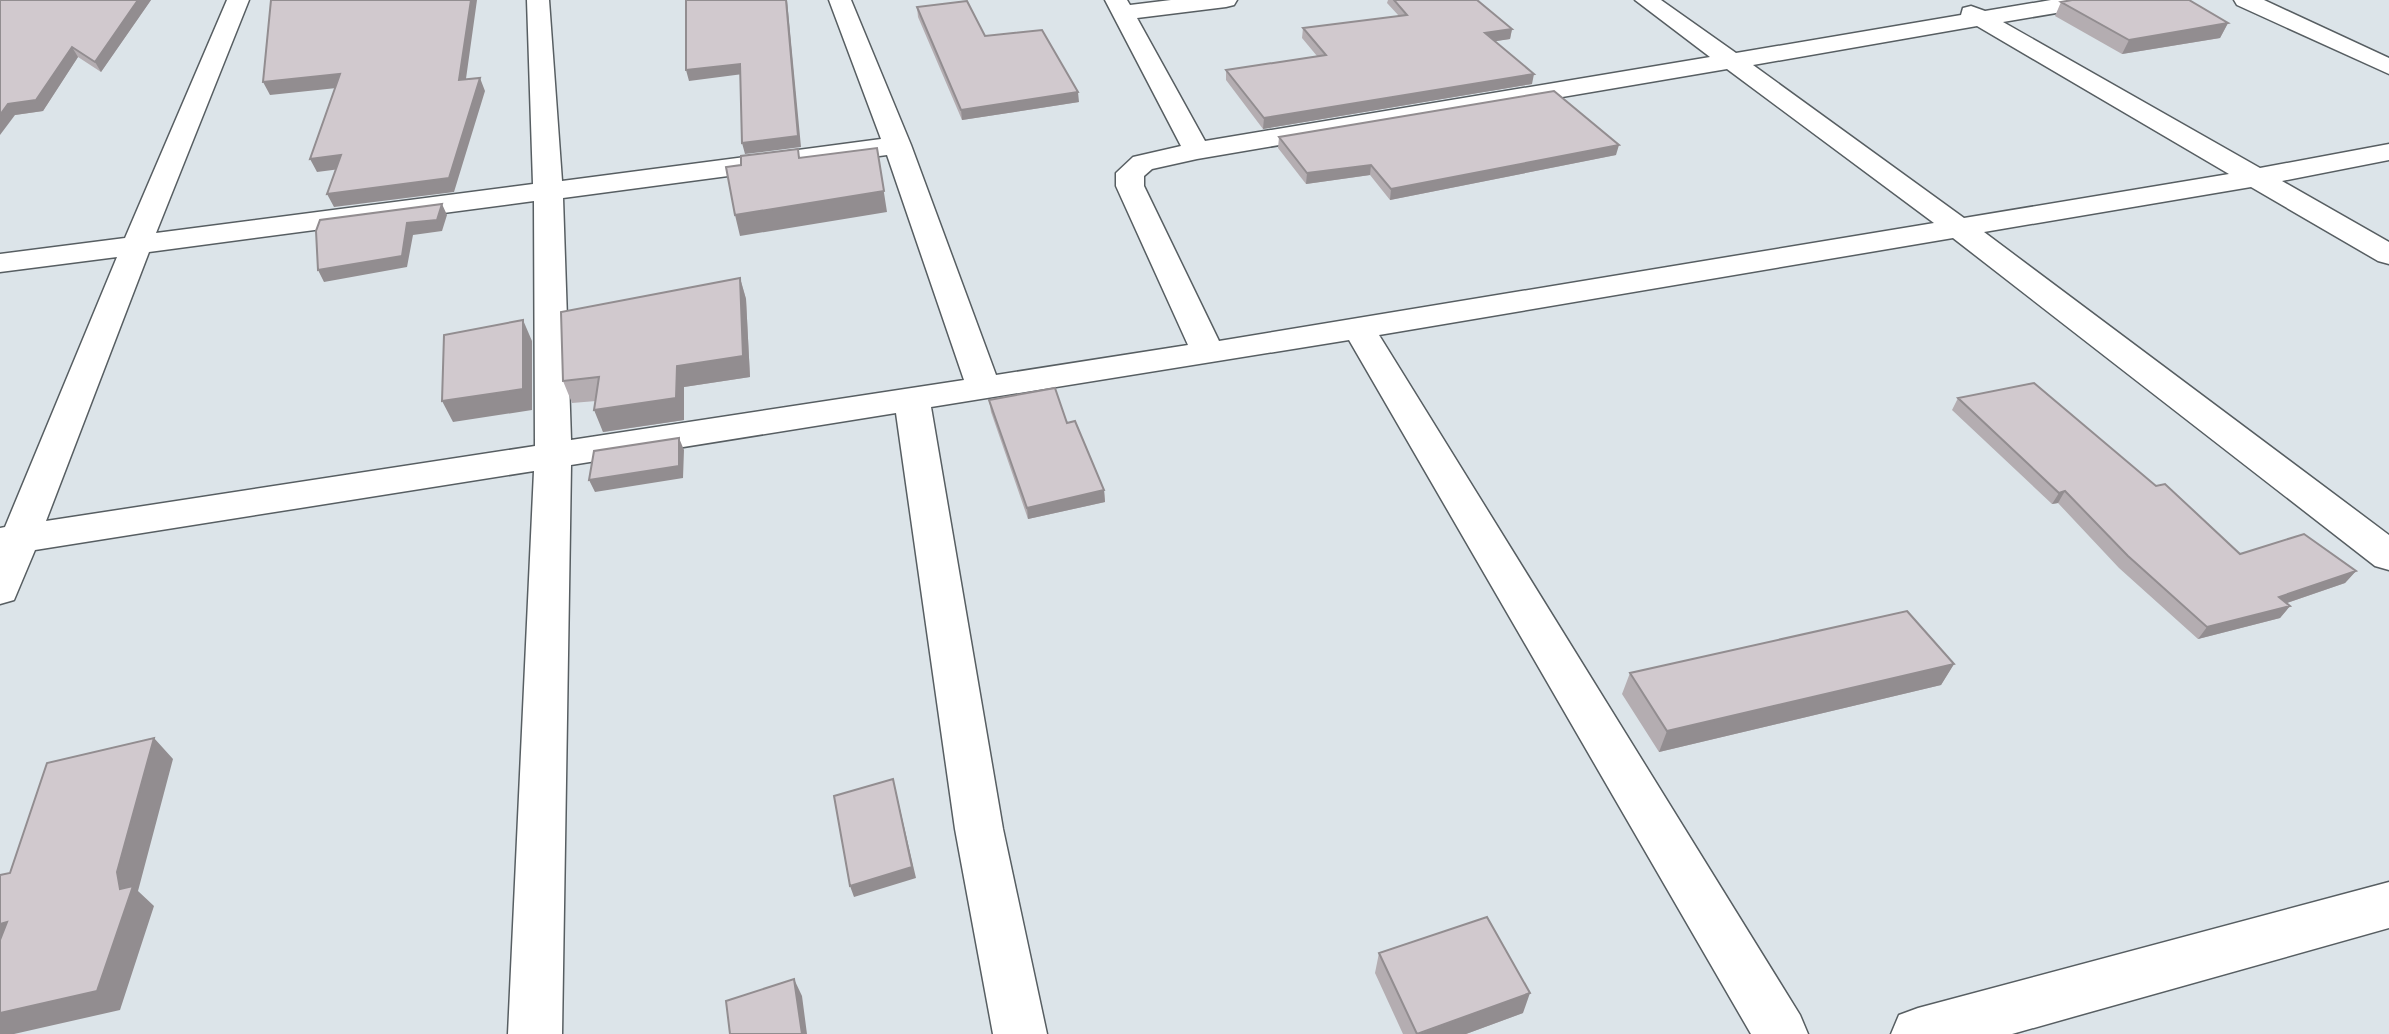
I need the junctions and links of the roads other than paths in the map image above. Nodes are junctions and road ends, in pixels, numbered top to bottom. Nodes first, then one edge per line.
1 (238, 0) edge
2 (538, 0) edge
3 (840, 0) edge
4 (1226, 0) edge
5 (1646, 0) edge
6 (1948, 0) edge
7 (2092, 0) edge
8 (2245, 0) edge
9 (1120, 7) edge
10 (1982, 19) junction
11 (1733, 61) junction
12 (2389, 67) edge
13 (897, 145) junction
14 (1197, 151) junction
15 (2389, 152) edge
16 (2254, 178) junction
17 (548, 192) junction
18 (1956, 227) junction
19 (137, 244) junction
20 (2389, 255) edge
21 (0, 263) edge
22 (1359, 329) junction
23 (1208, 353) junction
24 (984, 389) junction
25 (912, 400) junction
26 (554, 454) junction
27 (9, 540) edge
28 (2389, 555) edge
29 (0, 589) edge
30 (2389, 905) edge
31 (535, 1034) edge
32 (1020, 1034) edge
33 (1781, 1034) edge
34 (1918, 1034) edge

1 - 19 street
2 - 17 street
3 - 13 street
4 - 9 street
5 - 11 street
6 - 10 street
7 - 10 street
8 - 12 street
9 - 14 street
10 - 11 street
10 - 16 street
11 - 14 street
11 - 18 street
13 - 17 street
13 - 24 street
14 - 23 street
15 - 16 street
16 - 18 street
16 - 20 street
17 - 19 street
17 - 26 street
18 - 22 street
18 - 28 street
19 - 21 street
19 - 27 street
22 - 23 street
22 - 33 street
23 - 24 street
24 - 25 street
25 - 26 street
25 - 32 street
26 - 27 street
26 - 31 street
27 - 29 street
30 - 34 street

